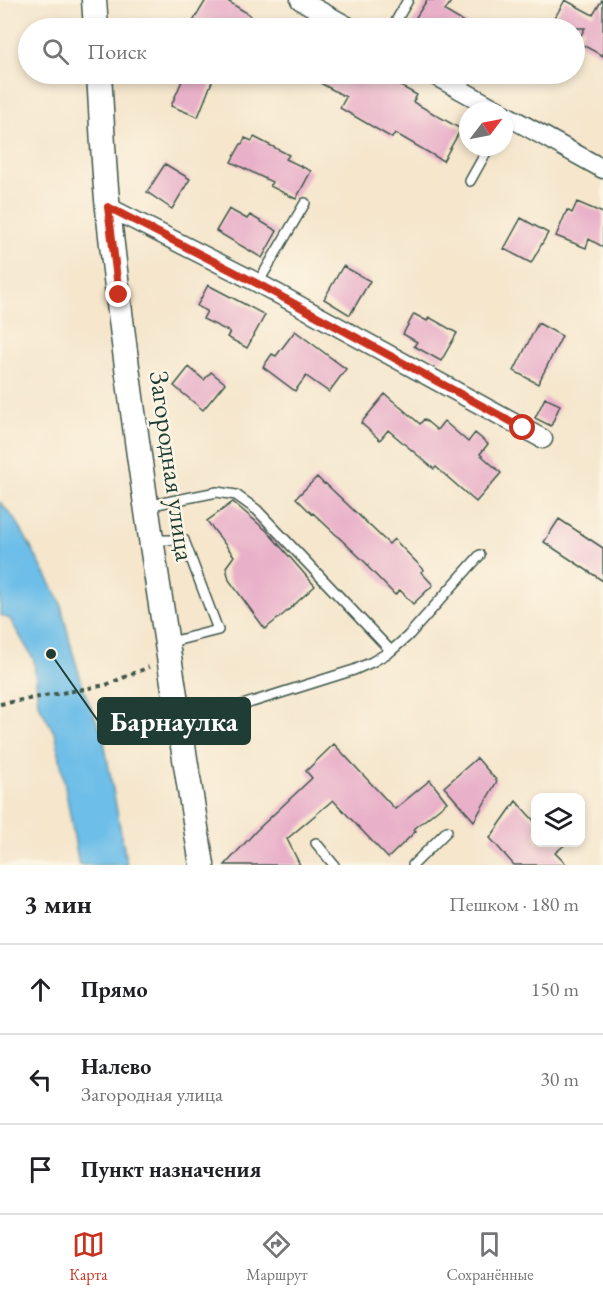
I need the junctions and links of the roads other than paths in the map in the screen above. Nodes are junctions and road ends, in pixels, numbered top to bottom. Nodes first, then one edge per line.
1 (94, 0) edge
2 (300, 0) edge
3 (408, 0) edge
4 (95, 18) edge
5 (333, 18) edge
6 (398, 18) edge
7 (100, 84) edge
8 (449, 84) edge
9 (480, 102) edge
10 (513, 121) edge
11 (484, 156) edge
12 (603, 169) edge
13 (470, 181) dead end
14 (305, 203) dead end
15 (108, 207) junction
16 (258, 284) junction
17 (543, 440) dead end
18 (147, 506) junction
19 (152, 540) junction
20 (480, 555) dead end
21 (168, 651) junction
22 (391, 651) junction
23 (179, 724) junction
24 (447, 831) dead end
25 (316, 843) dead end
26 (202, 865) edge
27 (334, 865) edge
28 (413, 865) edge

1 - 4 main road
2 - 5 street
3 - 6 lane
7 - 15 main road, Загородная улица
8 - 9 street
10 - 12 street
11 - 13 lane
14 - 16 lane
15 - 16 street
15 - 18 main road, Загородная улица
16 - 17 street
18 - 19 main road, Загородная улица
18 - 22 lane
19 - 21 main road, Загородная улица
19 - 21 lane
20 - 22 lane
21 - 23 main road, Загородная улица
22 - 23 lane
23 - 26 main road, Загородная улица
24 - 28 lane
25 - 27 lane

